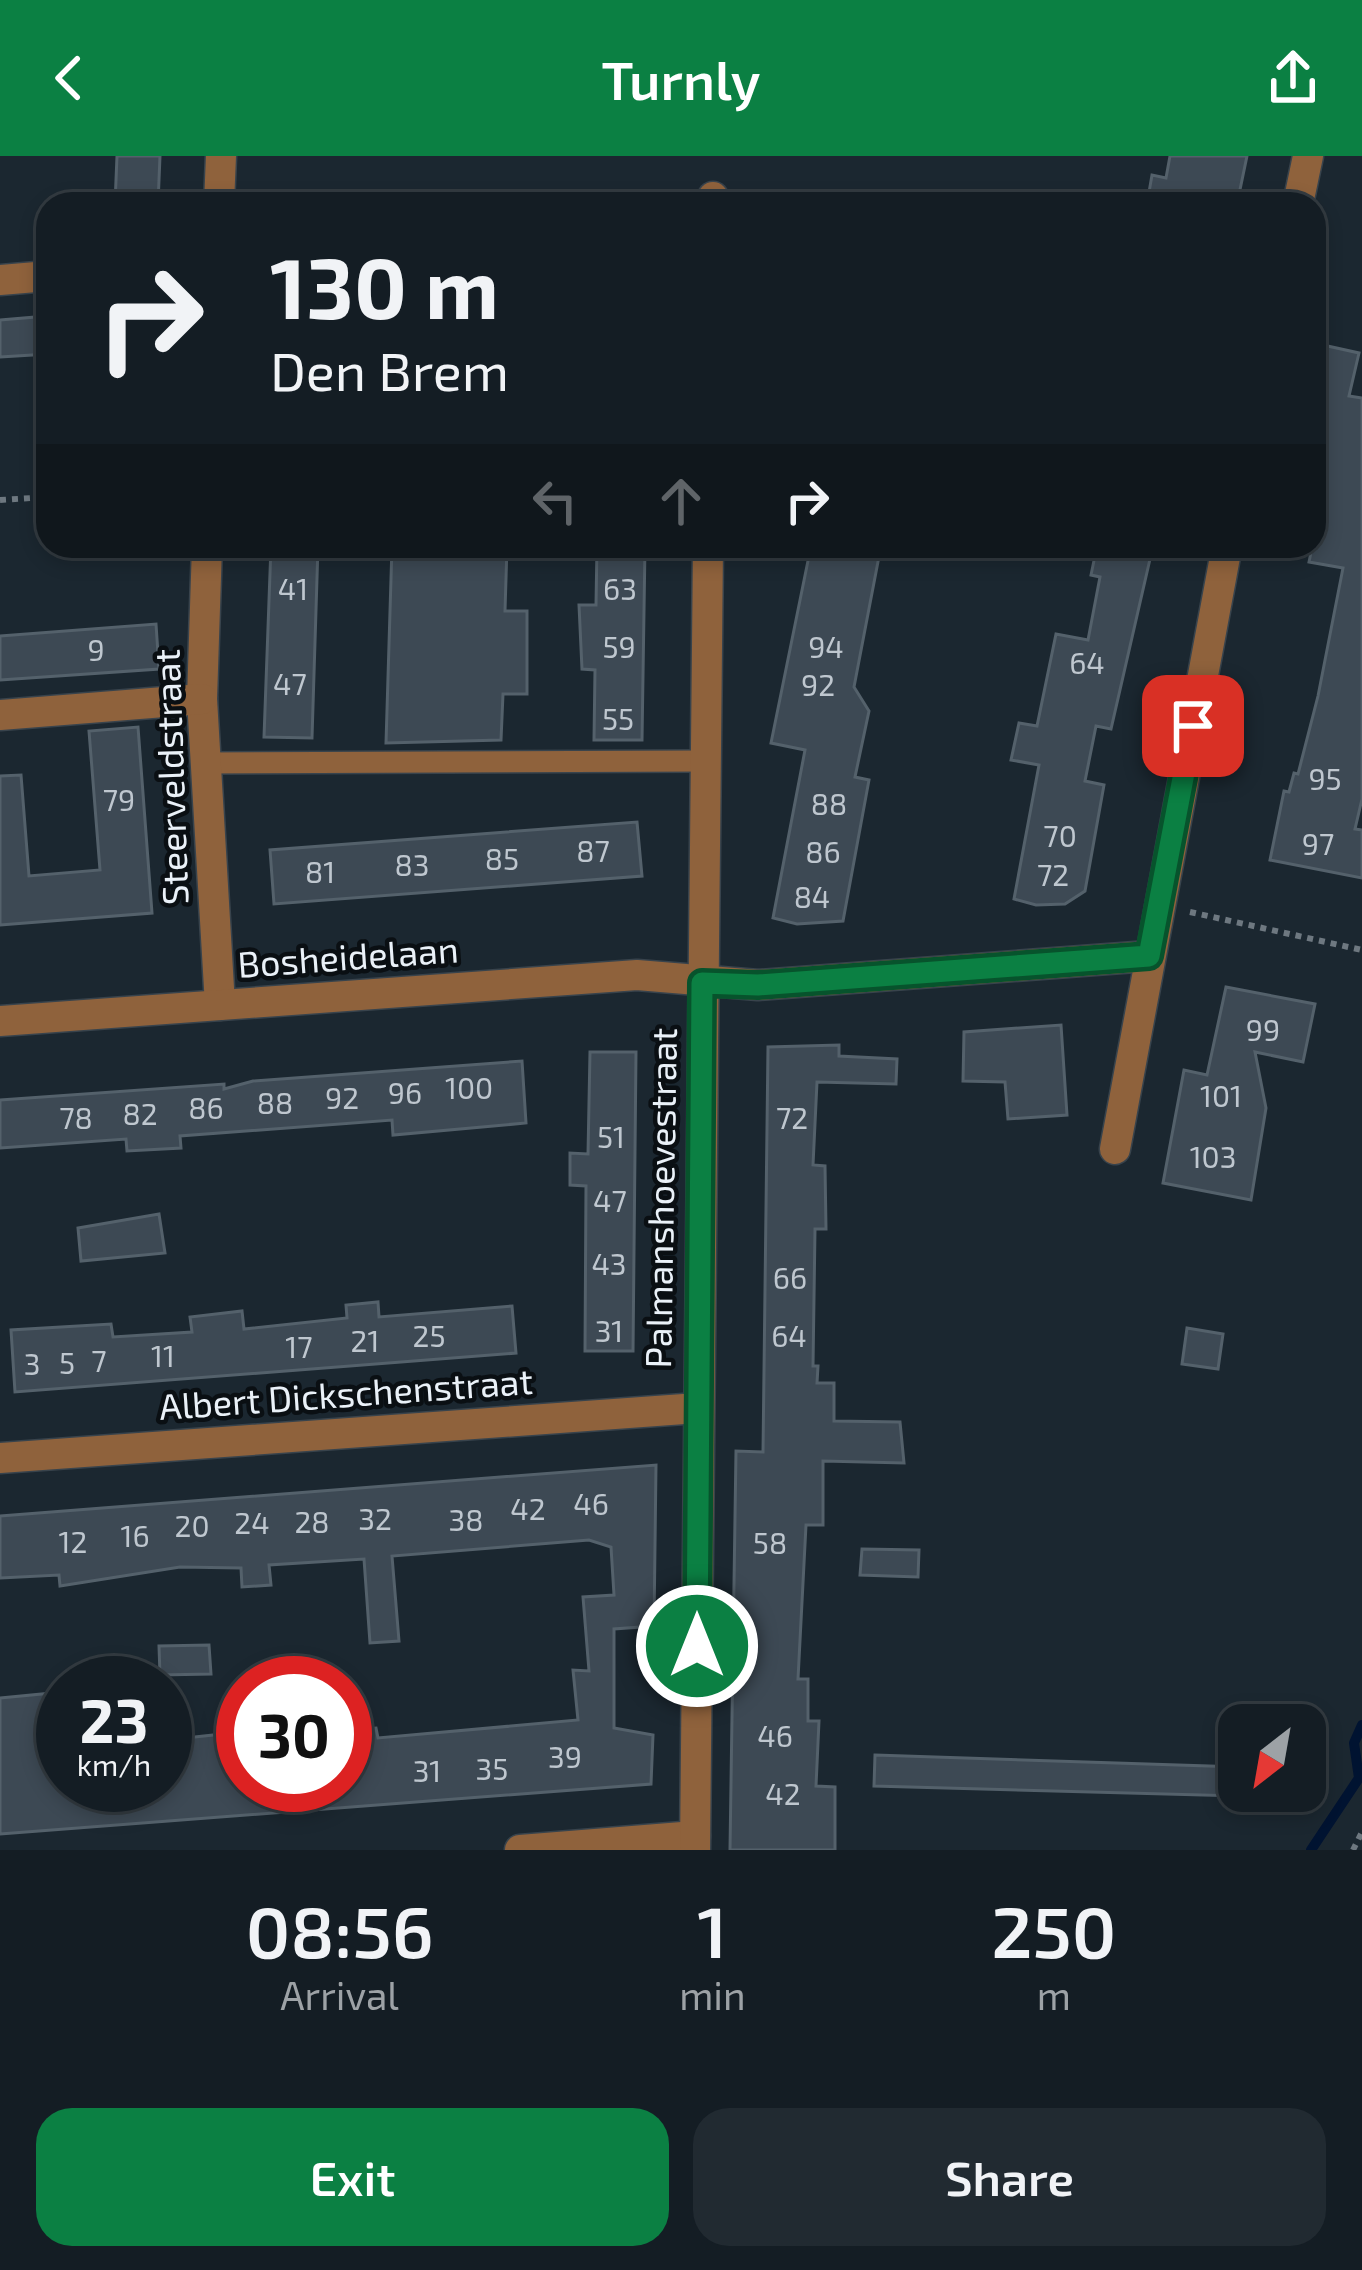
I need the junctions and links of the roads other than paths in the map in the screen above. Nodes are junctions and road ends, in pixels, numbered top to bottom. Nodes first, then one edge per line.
1 (221, 156) edge
2 (1308, 156) edge
3 (220, 192) edge
4 (1300, 192) edge
5 (36, 277) edge
6 (0, 280) edge
7 (207, 558) edge
8 (708, 558) edge
9 (1225, 558) edge
10 (202, 699) junction
11 (0, 715) edge
12 (704, 761) junction
13 (205, 763) junction
14 (1149, 956) junction
15 (702, 983) junction
16 (220, 1005) junction
17 (0, 1021) edge
18 (1115, 1149) dead end
19 (698, 1408) junction
20 (0, 1458) edge
21 (695, 1843) edge
22 (520, 1850) edge

1 - 3 street
2 - 4 street
5 - 6 street
7 - 10 street, Steerveldstraat
8 - 12 street, Palmanshoevestraat
9 - 14 street
10 - 11 street
10 - 13 street, Steerveldstraat
12 - 13 lane
12 - 15 street, Palmanshoevestraat
13 - 16 street, Steerveldstraat
14 - 15 street, Bosheidelaan
14 - 18 street
15 - 16 street, Bosheidelaan
15 - 19 street, Palmanshoevestraat
16 - 17 street, Bosheidelaan
19 - 20 street, Albert Dickschenstraat
19 - 21 street, Palmanshoevestraat
21 - 22 street

